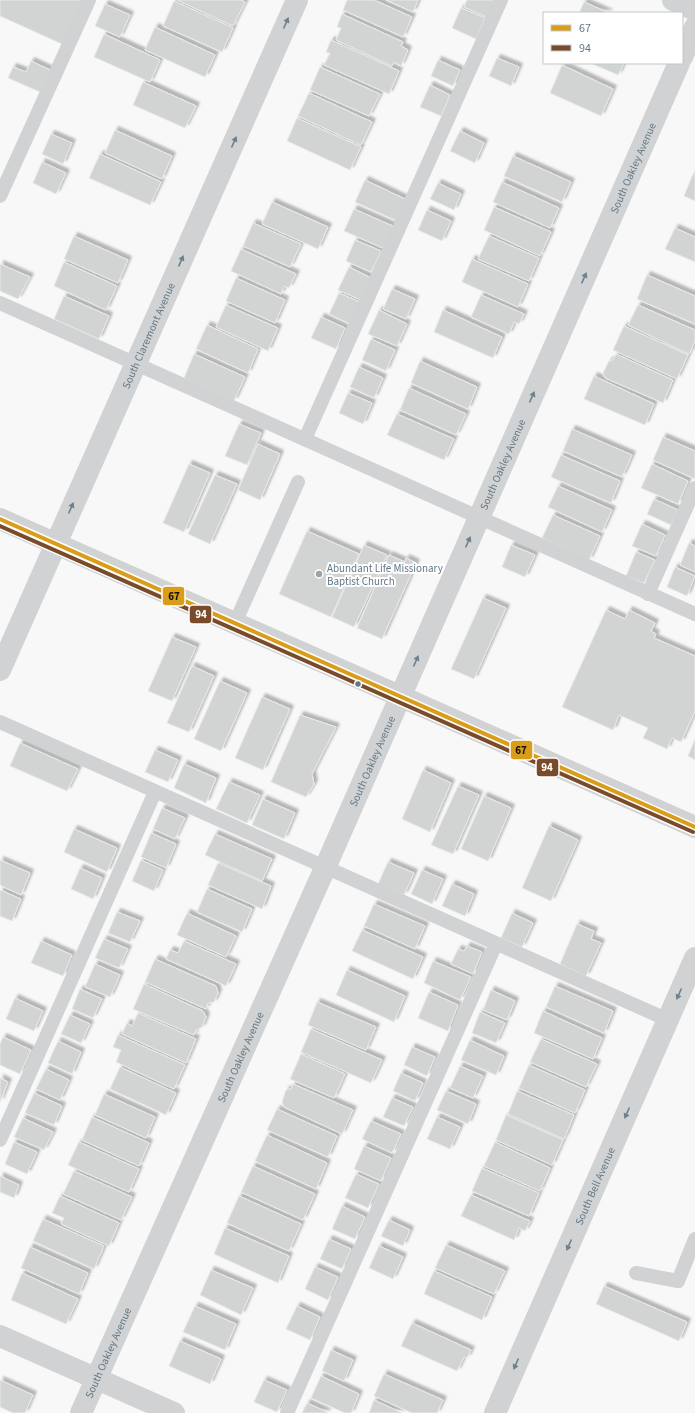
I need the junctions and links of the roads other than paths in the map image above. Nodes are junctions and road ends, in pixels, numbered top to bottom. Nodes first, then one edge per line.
1 (89, 0) edge
2 (297, 0) edge
3 (501, 0) edge
4 (673, 0) edge
5 (695, 10) edge
6 (695, 27) edge
7 (683, 55) edge
8 (679, 64) edge
9 (0, 196) edge
10 (0, 303) edge
11 (136, 364) junction
12 (305, 439) junction
13 (298, 482) dead end
14 (695, 488) edge
15 (478, 517) junction
16 (0, 519) edge
17 (56, 544) junction
18 (648, 594) junction
19 (695, 614) edge
20 (235, 623) junction
21 (0, 670) edge
22 (400, 696) junction
23 (0, 722) edge
24 (155, 792) junction
25 (695, 827) edge
26 (325, 868) junction
27 (496, 944) junction
28 (695, 958) edge
29 (668, 1020) junction
30 (0, 1140) edge
31 (695, 1239) edge
32 (636, 1272) dead end
33 (0, 1336) edge
34 (96, 1378) junction
35 (81, 1413) edge
36 (174, 1413) edge
37 (287, 1413) edge
38 (495, 1413) edge

1 - 9 lane
11 -> 2 street, South Claremont Avenue
3 - 12 lane
4 - 5 street
6 - 7 street
15 -> 8 street, South Oakley Avenue
10 - 11 lane
11 - 12 lane
17 -> 11 street, South Claremont Avenue
12 - 15 lane
13 - 20 lane
14 - 18 lane
15 - 18 lane
22 -> 15 street, South Oakley Avenue
16 - 17 street
17 - 20 street
17 - 21 street, South Claremont Avenue
18 - 19 lane
20 - 22 street
22 - 25 street
22 - 26 street, South Oakley Avenue
23 - 24 lane
24 - 26 lane
24 - 30 lane
26 - 27 lane
26 - 34 street, South Oakley Avenue
27 - 29 lane
27 - 37 lane
28 -> 29 street, South Bell Avenue
29 -> 38 street, South Bell Avenue
31 - 32 lane
33 - 34 street
34 - 35 street, South Oakley Avenue
34 - 36 street

